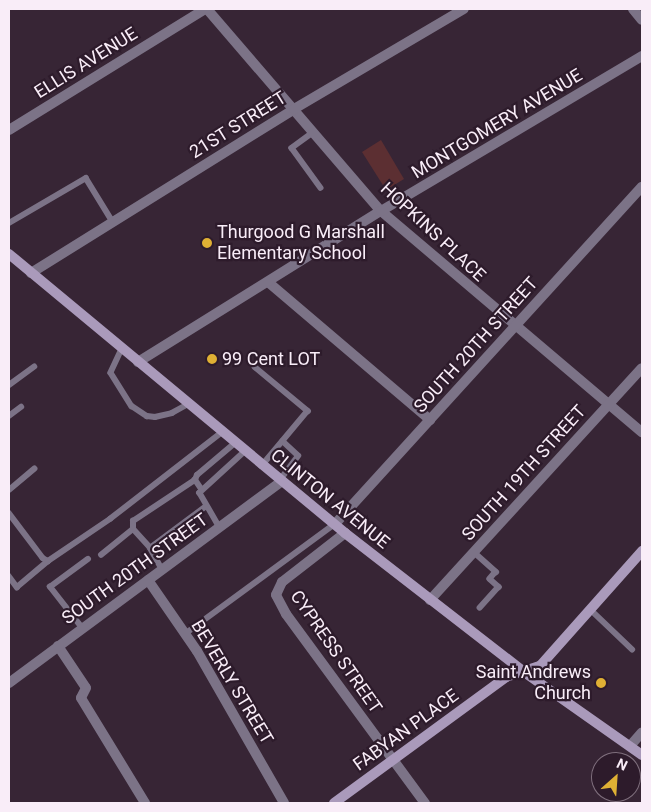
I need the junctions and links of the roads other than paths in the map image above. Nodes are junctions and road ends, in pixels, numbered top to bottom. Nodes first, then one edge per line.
1 (206, 9) edge
2 (464, 9) edge
3 (633, 9) edge
4 (642, 20) edge
5 (642, 56) edge
6 (294, 109) junction
7 (9, 130) edge
8 (313, 133) junction
9 (642, 187) edge
10 (321, 188) dead end
11 (382, 211) junction
12 (113, 222) junction
13 (9, 223) edge
14 (9, 254) edge
15 (31, 273) junction
16 (268, 282) junction
17 (515, 326) junction
18 (122, 349) junction
19 (138, 362) junction
20 (34, 367) dead end
21 (255, 367) dead end
22 (642, 368) edge
23 (9, 386) edge
24 (188, 404) junction
25 (609, 404) junction
26 (21, 407) dead end
27 (9, 416) edge
28 (430, 420) junction
29 (222, 432) junction
30 (642, 432) edge
31 (283, 442) junction
32 (235, 443) junction
33 (245, 451) junction
34 (262, 466) junction
35 (34, 469) dead end
36 (195, 480) junction
37 (280, 481) junction
38 (201, 489) junction
39 (9, 490) edge
40 (205, 507) junction
41 (9, 513) edge
42 (335, 524) junction
43 (219, 528) junction
44 (133, 529) junction
45 (345, 533) junction
46 (150, 548) junction
47 (474, 552) junction
48 (642, 552) edge
49 (101, 555) dead end
50 (88, 559) dead end
51 (48, 561) junction
52 (162, 570) junction
53 (9, 576) edge
54 (148, 580) junction
55 (430, 600) junction
56 (480, 608) dead end
57 (591, 610) junction
58 (82, 628) junction
59 (185, 634) junction
60 (58, 646) junction
61 (632, 648) dead end
62 (524, 672) junction
63 (9, 682) edge
64 (642, 732) edge
65 (630, 746) junction
66 (642, 755) edge
67 (393, 760) junction
68 (145, 803) edge
69 (284, 803) edge
70 (334, 803) edge
71 (425, 803) edge

1 - 6 street, HOPKINS PLACE
1 - 7 street, ELLIS AVENUE
2 - 6 street, 21ST STREET
3 - 4 street
5 - 11 street, MONTGOMERY AVENUE
6 - 8 street, HOPKINS PLACE
6 - 12 street, 21ST STREET
8 - 10 lane
8 - 11 street, HOPKINS PLACE
9 - 17 street, SOUTH 20TH STREET
11 - 16 street, MONTGOMERY AVENUE
11 - 17 street, HOPKINS PLACE
12 - 13 lane
12 - 15 street, 21ST STREET
14 - 15 main road, CLINTON AVENUE
15 - 18 main road, CLINTON AVENUE
16 - 19 street, MONTGOMERY AVENUE
16 - 28 street
17 - 25 street, HOPKINS PLACE
17 - 28 street, SOUTH 20TH STREET
18 - 19 main road, CLINTON AVENUE
18 - 24 lane
19 - 24 main road, CLINTON AVENUE
20 - 23 lane
21 - 31 lane
22 - 25 street, SOUTH 19TH STREET
24 - 29 main road, CLINTON AVENUE
25 - 30 street, HOPKINS PLACE
25 - 47 street, SOUTH 19TH STREET
26 - 27 lane
28 - 42 street, SOUTH 20TH STREET
29 - 32 main road, CLINTON AVENUE
29 - 51 lane
31 - 34 lane
31 - 37 lane
32 - 33 main road, CLINTON AVENUE
32 - 36 lane
33 - 34 main road, CLINTON AVENUE
33 - 38 lane
34 - 37 main road, CLINTON AVENUE
35 - 39 lane
36 - 38 lane
36 - 44 lane
37 - 42 main road, CLINTON AVENUE
37 - 43 street, SOUTH 20TH STREET
38 - 40 lane
40 - 43 lane
40 - 46 lane
41 - 51 lane
42 - 45 main road, CLINTON AVENUE
42 - 59 lane
43 - 52 street, SOUTH 20TH STREET
44 - 46 lane
44 - 49 lane
45 - 55 main road, CLINTON AVENUE
45 - 67 street, CYPRESS STREET
46 - 52 lane
47 - 55 street, SOUTH 19TH STREET
47 - 56 lane
48 - 57 main road, FABYAN PLACE
50 - 58 lane
51 - 53 lane
52 - 54 street, SOUTH 20TH STREET
54 - 58 street, SOUTH 20TH STREET
54 - 59 street, BEVERLY STREET
55 - 62 main road, CLINTON AVENUE
57 - 61 lane
57 - 62 main road, FABYAN PLACE
58 - 60 street, SOUTH 20TH STREET
59 - 69 street, BEVERLY STREET
60 - 63 street, SOUTH 20TH STREET
60 - 68 street
62 - 65 main road, CLINTON AVENUE
62 - 67 main road, FABYAN PLACE
64 - 65 street
65 - 66 main road, CLINTON AVENUE
67 - 70 main road, FABYAN PLACE
67 - 71 street, CYPRESS STREET

